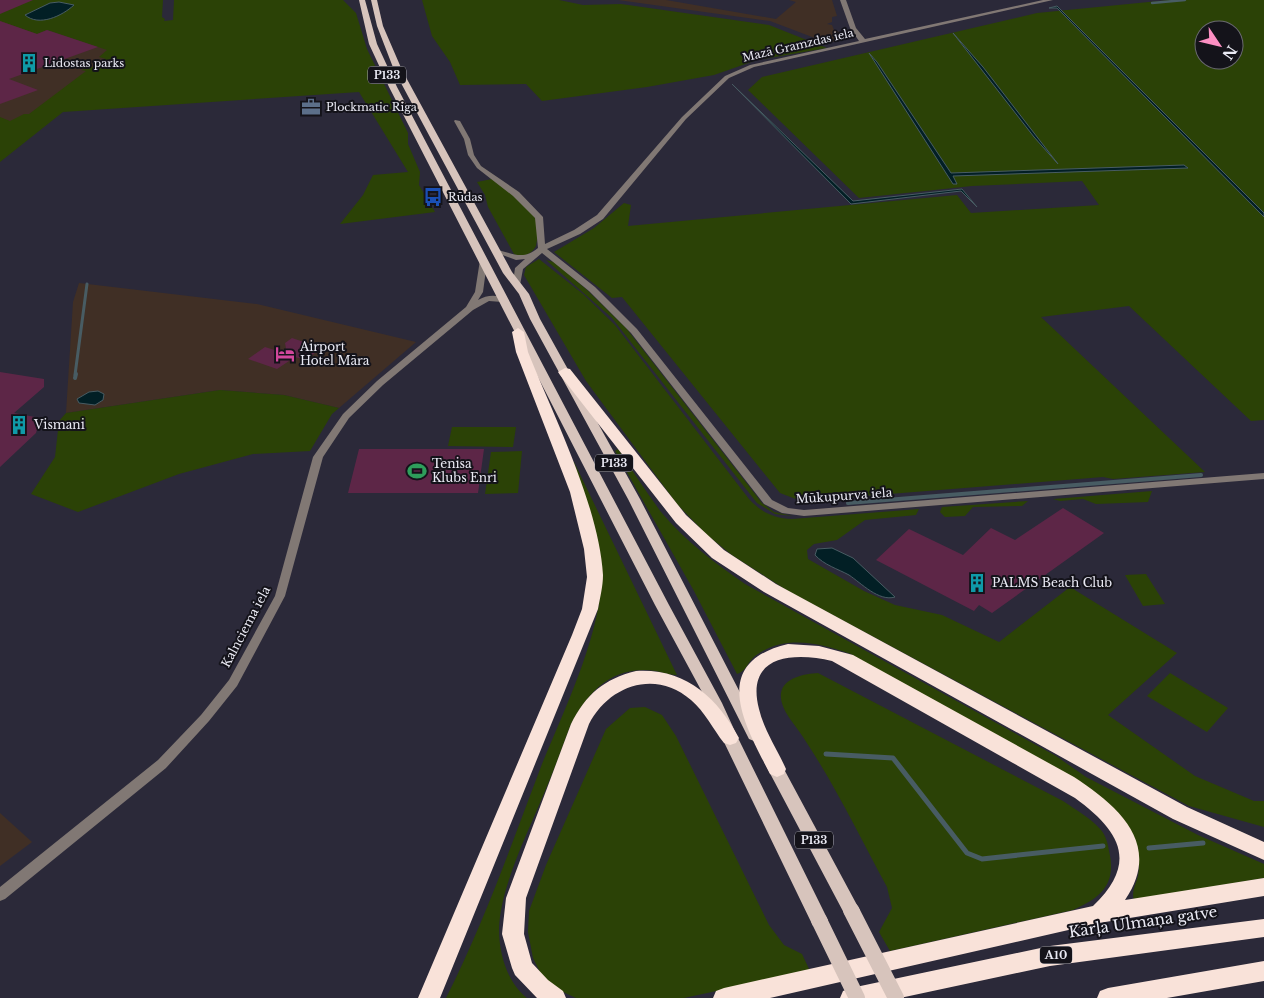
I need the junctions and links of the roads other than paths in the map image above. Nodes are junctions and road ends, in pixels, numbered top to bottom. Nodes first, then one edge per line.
1 (362, 0) edge
2 (374, 0) edge
3 (843, 0) edge
4 (1050, 0) edge
5 (864, 42) junction
6 (457, 121) dead end
7 (542, 249) junction
8 (498, 252) junction
9 (532, 256) junction
10 (483, 262) junction
11 (517, 283) junction
12 (502, 300) junction
13 (470, 308) junction
14 (518, 332) junction
15 (565, 372) junction
16 (1264, 476) edge
17 (730, 738) junction
18 (777, 769) junction
19 (1264, 851) edge
20 (1264, 887) edge
21 (0, 895) edge
22 (1099, 914) junction
23 (1264, 928) edge
24 (1264, 971) edge
25 (429, 998) edge
26 (556, 998) edge
27 (724, 998) edge
28 (851, 998) edge
29 (857, 998) edge
30 (896, 998) edge
31 (1108, 998) edge

1 - 10 main road, P133
2 - 8 main road, P133
3 - 5 street
4 - 5 street, Mazā Gramzdas iela
5 - 7 street, Mazā Gramzdas iela
6 - 7 street
7 - 9 street, Mazā Gramzdas iela
7 - 16 street, Mūkupurva iela
8 - 9 street
8 - 11 main road, P133
9 - 11 street, Mazā Gramzdas iela
10 - 12 main road, P133
10 - 13 street, Kalnciema iela
11 - 15 main road, P133
12 - 13 street, Kalnciema iela
12 - 14 main road, P133
13 - 21 street, Kalnciema iela
14 - 17 main road, P133
14 - 25 highway
15 - 18 main road, P133
15 - 19 highway
17 - 26 highway
17 - 29 main road, P133, bridge
18 - 22 highway
18 - 30 main road, P133, bridge
20 - 22 highway
22 - 27 highway
23 - 28 highway, Kārļa Ulmaņa gatve / A10
24 - 31 highway

